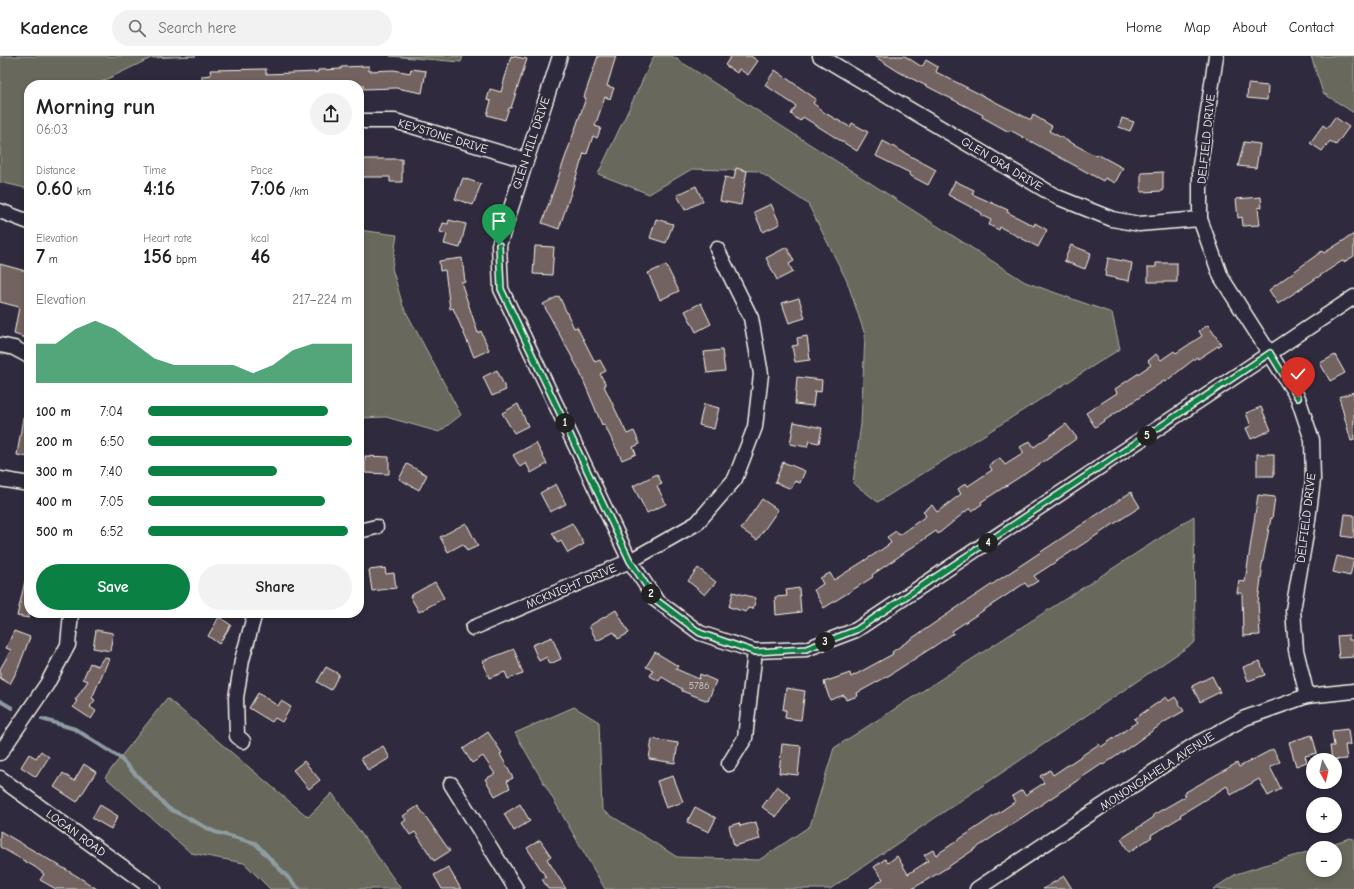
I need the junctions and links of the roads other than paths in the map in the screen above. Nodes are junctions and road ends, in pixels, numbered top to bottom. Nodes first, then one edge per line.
1 (560, 56) edge
2 (820, 56) edge
3 (1216, 56) edge
4 (364, 121) edge
5 (525, 160) junction
6 (0, 211) edge
7 (1200, 219) junction
8 (24, 220) edge
9 (717, 249) dead end
10 (1354, 297) edge
11 (0, 345) edge
12 (24, 353) edge
13 (1270, 353) junction
14 (0, 479) edge
15 (24, 483) edge
16 (376, 527) dead end
17 (364, 530) edge
18 (630, 561) junction
19 (71, 618) edge
20 (254, 618) edge
21 (472, 628) dead end
22 (755, 652) junction
23 (1354, 691) edge
24 (1307, 696) junction
25 (243, 741) dead end
26 (0, 753) edge
27 (729, 764) dead end
28 (0, 778) edge
29 (451, 784) dead end
30 (153, 889) edge
31 (516, 889) edge
32 (977, 889) edge

1 - 5 street, GLEN HILL DRIVE
2 - 7 street, GLEN ORA DRIVE
3 - 7 street, DELFIELD DRIVE
4 - 5 street, KEYSTONE DRIVE
5 - 18 street, GLEN HILL DRIVE
6 - 8 street
7 - 13 street, DELFIELD DRIVE
9 - 18 street, MCKNIGHT DRIVE
10 - 13 street, GLEN HILL DRIVE
11 - 12 street
13 - 22 street, GLEN HILL DRIVE
13 - 24 street, DELFIELD DRIVE
14 - 15 street
16 - 17 street
18 - 21 street, MCKNIGHT DRIVE
18 - 22 street, GLEN HILL DRIVE
19 - 26 street
20 - 25 street
22 - 27 street
23 - 24 street, MONONGAHELA AVENUE
24 - 32 street, MONONGAHELA AVENUE
28 - 30 street, LOGAN ROAD
29 - 31 street

